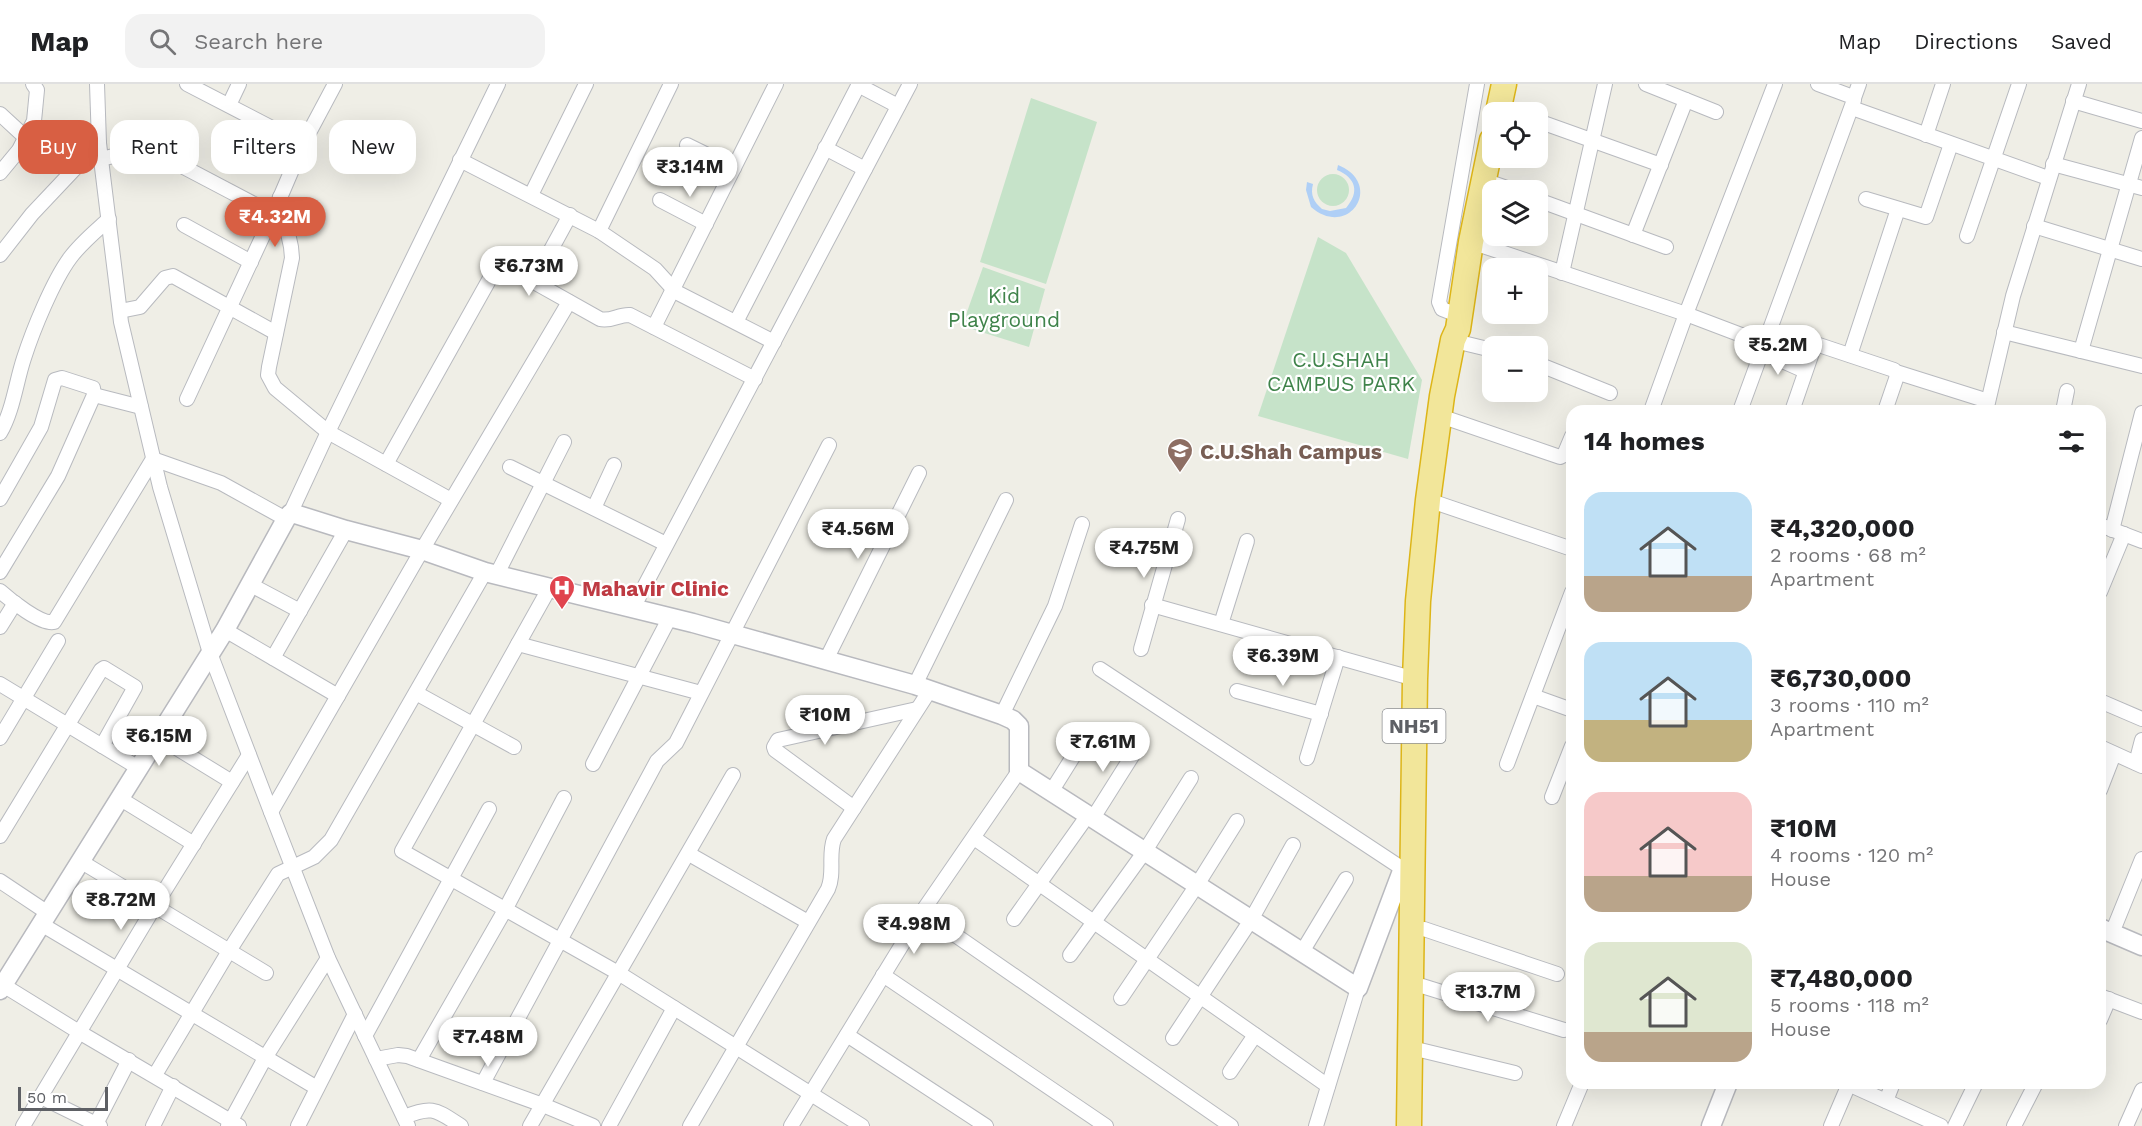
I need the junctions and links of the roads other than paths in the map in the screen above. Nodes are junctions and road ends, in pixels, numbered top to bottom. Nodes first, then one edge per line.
1 (33, 84) edge
2 (97, 84) edge
3 (187, 84) edge
4 (238, 84) edge
5 (335, 84) edge
6 (498, 84) edge
7 (586, 84) edge
8 (671, 84) edge
9 (776, 84) edge
10 (910, 84) edge
11 (1477, 84) edge
12 (1504, 84) edge
13 (1605, 84) edge
14 (1646, 84) edge
15 (1775, 84) edge
16 (1818, 84) edge
17 (1860, 84) edge
18 (1943, 84) edge
19 (2019, 84) edge
20 (2079, 84) edge
21 (858, 85) edge
22 (1686, 100) junction
23 (2073, 101) junction
24 (1503, 102) edge
25 (1853, 103) junction
26 (230, 105) junction
27 (898, 106) junction
28 (1716, 111) dead end
29 (0, 114) edge
30 (34, 120) edge
31 (258, 120) edge
32 (316, 120) edge
33 (2142, 121) edge
34 (1548, 124) edge
35 (18, 131) edge
36 (1926, 135) junction
37 (2142, 138) edge
38 (1593, 140) junction
39 (99, 143) junction
40 (1951, 144) junction
41 (687, 145) dead end
42 (825, 148) junction
43 (18, 151) edge
44 (101, 159) junction
45 (1994, 159) junction
46 (460, 160) junction
47 (2053, 164) junction
48 (1661, 165) junction
49 (734, 168) junction
50 (1486, 168) edge
51 (865, 169) junction
52 (0, 173) edge
53 (290, 174) edge
54 (2049, 178) junction
55 (1484, 180) edge
56 (2135, 186) edge
57 (1482, 190) edge
58 (531, 195) junction
59 (280, 197) junction
60 (1866, 199) dead end
61 (660, 200) dead end
62 (1548, 204) edge
63 (1898, 209) junction
64 (273, 214) junction
65 (1576, 214) junction
66 (570, 215) junction
67 (110, 219) junction
68 (184, 225) dead end
69 (706, 225) junction
70 (2034, 226) junction
71 (599, 231) junction
72 (1633, 235) junction
73 (1967, 236) dead end
74 (1471, 242) junction
75 (1666, 247) dead end
76 (2110, 250) junction
77 (0, 255) edge
78 (2142, 259) edge
79 (251, 262) junction
80 (1563, 273) junction
81 (534, 281) junction
82 (673, 290) junction
83 (569, 302) junction
84 (230, 307) junction
85 (120, 311) junction
86 (1686, 314) junction
87 (736, 322) junction
88 (654, 327) junction
89 (1459, 329) junction
90 (2004, 332) junction
91 (276, 333) junction
92 (774, 342) junction
93 (1482, 344) edge
94 (1764, 348) junction
95 (2081, 351) junction
96 (1850, 355) junction
97 (2142, 366) edge
98 (1548, 368) edge
99 (1806, 371) junction
100 (1896, 372) junction
101 (755, 379) junction
102 (2067, 391) dead end
103 (1610, 393) dead end
104 (94, 395) junction
105 (187, 399) dead end
106 (1653, 405) edge
107 (1742, 405) edge
108 (1794, 405) edge
109 (1887, 405) edge
110 (1984, 405) edge
111 (1987, 405) edge
112 (2064, 405) edge
113 (141, 407) junction
114 (2142, 413) edge
115 (1449, 419) junction
116 (328, 432) junction
117 (0, 433) edge
118 (564, 442) dead end
119 (829, 445) dead end
120 (1566, 450) edge
121 (153, 459) junction
122 (386, 464) junction
123 (614, 465) dead end
124 (510, 467) dead end
125 (919, 473) dead end
126 (544, 483) junction
127 (0, 499) edge
128 (451, 500) junction
129 (1006, 500) dead end
130 (1433, 501) junction
131 (594, 508) junction
132 (288, 516) junction
133 (1178, 519) dead end
134 (1082, 524) dead end
135 (346, 530) junction
136 (2112, 530) edge
137 (1247, 541) dead end
138 (2142, 541) edge
139 (666, 544) junction
140 (1566, 547) edge
141 (422, 550) junction
142 (2106, 561) edge
143 (0, 572) edge
144 (491, 573) junction
145 (251, 585) junction
146 (550, 587) junction
147 (0, 591) edge
148 (15, 603) junction
149 (1152, 605) junction
150 (633, 608) junction
151 (1566, 608) edge
152 (300, 611) junction
153 (670, 617) junction
154 (1221, 624) junction
155 (0, 627) edge
156 (225, 630) junction
157 (731, 633) junction
158 (58, 641) dead end
159 (518, 644) junction
160 (1141, 649) dead end
161 (210, 653) junction
162 (1338, 657) junction
163 (273, 658) junction
164 (826, 660) junction
165 (1100, 669) dead end
166 (639, 676) junction
167 (1415, 679) junction
168 (0, 684) edge
169 (922, 687) junction
170 (1237, 691) dead end
171 (416, 693) junction
172 (701, 693) junction
173 (338, 696) junction
174 (1533, 696) junction
175 (24, 699) junction
176 (2106, 704) edge
177 (1566, 708) edge
178 (917, 709) junction
179 (1321, 714) junction
180 (1002, 715) junction
181 (2142, 719) edge
182 (472, 724) junction
183 (68, 726) junction
184 (157, 736) junction
185 (0, 738) edge
186 (2142, 740) edge
187 (1081, 744) dead end
188 (1139, 745) dead end
189 (102, 746) junction
190 (514, 747) dead end
191 (2106, 750) edge
192 (2114, 754) junction
193 (249, 755) junction
194 (1307, 758) dead end
195 (1566, 761) edge
196 (593, 764) dead end
197 (1507, 764) dead end
198 (2139, 765) edge
199 (137, 768) junction
200 (1019, 771) junction
201 (2106, 775) edge
202 (734, 776) dead end
203 (1191, 778) dead end
204 (232, 782) junction
205 (1052, 792) junction
206 (1552, 797) dead end
207 (119, 798) junction
208 (564, 798) dead end
209 (489, 808) dead end
210 (854, 808) junction
211 (272, 812) junction
212 (1090, 817) junction
213 (1237, 821) dead end
214 (0, 836) edge
215 (974, 838) junction
216 (194, 844) junction
217 (1293, 845) dead end
218 (1145, 851) junction
219 (688, 854) junction
220 (2142, 859) edge
221 (80, 861) junction
222 (292, 867) junction
223 (1408, 870) junction
224 (1346, 879) dead end
225 (450, 880) junction
226 (0, 881) edge
227 (1039, 884) junction
228 (1197, 885) junction
229 (155, 906) junction
230 (505, 910) junction
231 (922, 912) junction
232 (44, 919) junction
233 (1014, 919) dead end
234 (1251, 920) junction
235 (1094, 921) junction
236 (808, 922) junction
237 (1424, 929) junction
238 (2106, 931) edge
239 (561, 941) junction
240 (2142, 946) edge
241 (229, 951) junction
242 (1302, 952) junction
243 (1070, 955) dead end
244 (328, 958) junction
245 (1148, 959) junction
246 (116, 969) junction
247 (266, 973) dead end
248 (620, 974) junction
249 (1557, 974) dead end
250 (883, 975) junction
251 (1422, 986) junction
252 (2, 987) edge
253 (1358, 988) junction
254 (1201, 997) junction
255 (2106, 997) edge
256 (1121, 998) dead end
257 (674, 1008) junction
258 (2142, 1012) edge
259 (191, 1014) junction
260 (355, 1014) junction
261 (1564, 1030) dead end
262 (79, 1032) junction
263 (847, 1035) junction
264 (1255, 1035) junction
265 (365, 1036) junction
266 (1173, 1038) dead end
267 (736, 1046) junction
268 (1420, 1050) junction
269 (265, 1058) junction
270 (376, 1059) junction
271 (129, 1060) junction
272 (419, 1060) junction
273 (1230, 1072) dead end
274 (1515, 1073) dead end
275 (155, 1075) junction
276 (483, 1083) junction
277 (173, 1086) junction
278 (1328, 1086) junction
279 (317, 1088) junction
280 (1579, 1089) edge
281 (1726, 1089) edge
282 (1845, 1089) edge
283 (1858, 1089) edge
284 (1891, 1089) edge
285 (1973, 1089) edge
286 (2033, 1089) edge
287 (2142, 1090) edge
288 (811, 1093) junction
289 (41, 1097) junction
290 (1886, 1101) junction
291 (543, 1105) junction
292 (2137, 1114) edge
293 (406, 1122) edge
294 (233, 1124) edge
295 (98, 1125) edge
296 (23, 1126) edge
297 (153, 1126) edge
298 (298, 1126) edge
299 (461, 1126) edge
300 (530, 1126) edge
301 (593, 1126) edge
302 (609, 1126) edge
303 (690, 1126) edge
304 (791, 1126) edge
305 (862, 1126) edge
306 (986, 1126) edge
307 (1106, 1126) edge
308 (1231, 1126) edge
309 (1316, 1126) edge
310 (1322, 1126) edge
311 (1409, 1126) edge
312 (1418, 1126) edge
313 (1564, 1126) edge
314 (1712, 1126) edge
315 (1831, 1126) edge
316 (1941, 1126) edge
317 (1955, 1126) edge
318 (2014, 1126) edge
319 (2126, 1126) edge

1 - 30 street
2 - 39 street
3 - 26 street
4 - 26 street
5 - 32 street
6 - 46 street
7 - 58 street
8 - 71 street
9 - 49 street
10 - 27 street
11 - 89 street
12 - 24 highway
13 - 38 street
14 - 22 street
15 - 86 street
16 - 25 street
17 - 25 street
18 - 36 street
19 - 45 street
20 - 23 street
21 - 27 street
21 - 42 street
22 - 28 street
22 - 48 street
23 - 33 street
23 - 47 street
25 - 36 street
25 - 94 street
26 - 31 street
27 - 51 street
29 - 35 street
34 - 38 street
36 - 40 street
37 - 56 street
38 - 48 street
38 - 65 street
39 - 44 street
39 - 77 street
40 - 45 street
40 - 63 street
41 - 49 street
42 - 51 street
42 - 87 street
43 - 52 street
44 - 64 street
44 - 67 street
45 - 54 street
45 - 73 street
46 - 58 street
46 - 116 street
47 - 54 street
47 - 56 street
48 - 72 street
49 - 69 street
50 - 55 highway, NH51
51 - 92 street
53 - 59 street
54 - 70 street
56 - 76 street
57 - 74 highway, NH51
58 - 66 street
59 - 64 street
59 - 91 street
60 - 63 street
61 - 69 street
62 - 65 street
63 - 96 street
64 - 79 street
65 - 72 street
65 - 80 street
66 - 71 street
66 - 81 street
67 - 85 street
67 - 117 street
68 - 79 street
69 - 82 street
70 - 76 street
70 - 90 street
71 - 82 street
72 - 75 street
74 - 80 street
74 - 89 highway, NH51
76 - 78 street
76 - 95 street
79 - 84 street
80 - 86 street
81 - 83 street
81 - 122 street
82 - 87 street
82 - 88 street
83 - 88 street
83 - 128 street
84 - 85 street
84 - 91 street
84 - 105 street
85 - 113 street
86 - 94 street
86 - 106 street
87 - 92 street
88 - 101 street
89 - 93 street
89 - 115 highway, NH51
89 - 130 highway, NH51
90 - 95 street
90 - 111 street
91 - 116 street
92 - 101 street
94 - 99 street
94 - 107 street
95 - 97 street
96 - 99 street
96 - 100 street
98 - 103 street
99 - 108 street
100 - 109 street
100 - 110 street
101 - 139 street
102 - 112 street
104 - 113 street
104 - 127 street
104 - 143 street
113 - 121 street
114 - 136 street
115 - 120 street
115 - 130 highway, NH51
116 - 122 street
116 - 132 street
118 - 126 street
119 - 157 street
121 - 132 street
121 - 148 street
121 - 161 street
122 - 128 street
123 - 131 street
124 - 126 street
125 - 164 street
126 - 131 street
126 - 144 street
128 - 141 street
129 - 169 street
130 - 140 street
130 - 167 highway, NH51
130 - 237 highway, NH51
131 - 139 street
132 - 135 street
132 - 145 street
133 - 149 street
134 - 180 street
135 - 141 street
135 - 152 street
136 - 138 street
136 - 142 street
137 - 154 street
139 - 150 street
141 - 144 street
141 - 173 street
144 - 146 street
144 - 171 street
145 - 152 street
145 - 156 street
146 - 150 street
146 - 159 street
147 - 148 street
148 - 155 street
149 - 154 street
149 - 160 street
150 - 153 street
151 - 174 street
152 - 163 street
153 - 157 street
153 - 166 street
154 - 162 street
156 - 161 street
156 - 163 street
157 - 164 street
157 - 172 street
158 - 175 street
159 - 166 street
159 - 182 street
161 - 184 street
161 - 193 street
162 - 167 street
162 - 179 street
163 - 173 street
164 - 169 street
165 - 223 street
166 - 172 street
166 - 196 street
167 - 223 highway, NH51
168 - 175 street
169 - 178 street
169 - 180 street
170 - 179 street
171 - 182 street
171 - 222 street
172 - 239 street
173 - 211 street
174 - 177 street
174 - 197 street
175 - 183 street
175 - 185 street
176 - 181 street
178 - 210 street
178 - 210 street
179 - 194 street
180 - 200 street
182 - 190 street
182 - 225 street
183 - 189 street
183 - 189 street
183 - 214 street
184 - 199 street
184 - 204 street
186 - 198 street
187 - 205 street
188 - 212 street
189 - 199 street
191 - 192 street
192 - 198 street
192 - 201 street
193 - 204 street
193 - 211 street
195 - 206 street
199 - 207 street
200 - 205 street
200 - 215 street
202 - 219 street
203 - 218 street
204 - 216 street
205 - 212 street
207 - 216 street
207 - 221 street
208 - 230 street
209 - 225 street
210 - 236 street
211 - 222 street
212 - 218 street
212 - 227 street
213 - 228 street
215 - 227 street
215 - 231 street
216 - 229 street
217 - 234 street
218 - 228 street
218 - 235 street
219 - 236 street
219 - 248 street
220 - 238 street
221 - 229 street
221 - 232 street
222 - 241 street
222 - 244 street
223 - 253 street
223 - 311 highway, NH51
224 - 242 street
225 - 230 street
225 - 265 street
226 - 232 street
227 - 233 street
227 - 235 street
228 - 234 street
228 - 245 street
229 - 241 street
229 - 246 street
230 - 239 street
230 - 272 street
231 - 250 street
231 - 308 street
232 - 246 street
232 - 252 street
234 - 242 street
234 - 254 street
235 - 243 street
235 - 245 street
236 - 267 street
237 - 249 street
237 - 251 highway, NH51
238 - 240 street
239 - 248 street
239 - 276 street
241 - 247 street
241 - 259 street
242 - 253 street
244 - 260 street
244 - 269 street
245 - 254 street
245 - 256 street
246 - 259 street
246 - 262 street
248 - 257 street
248 - 291 street
250 - 263 street
250 - 307 street
251 - 261 street
251 - 268 highway, NH51
252 - 262 street
253 - 278 street
254 - 264 street
254 - 266 street
255 - 258 street
257 - 267 street
257 - 302 street
259 - 269 street
259 - 275 street
260 - 265 street
260 - 279 street
262 - 271 street
262 - 289 street
263 - 288 street
263 - 306 street
264 - 273 street
264 - 278 street
265 - 270 street
267 - 288 street
267 - 303 street
268 - 274 street
268 - 312 highway, NH51
269 - 279 street
269 - 294 street
270 - 272 street
270 - 293 street
271 - 275 street
271 - 295 street
272 - 276 street
275 - 277 street
276 - 291 street
277 - 294 street
277 - 297 street
278 - 309 street
279 - 298 street
280 - 313 street
281 - 314 street
282 - 315 street
283 - 290 street
284 - 290 street
285 - 317 street
286 - 318 street
287 - 292 street
288 - 304 street
288 - 305 street
289 - 295 street
289 - 296 street
290 - 316 street
291 - 300 street
291 - 301 street
292 - 319 street
293 - 299 street
309 - 310 street

